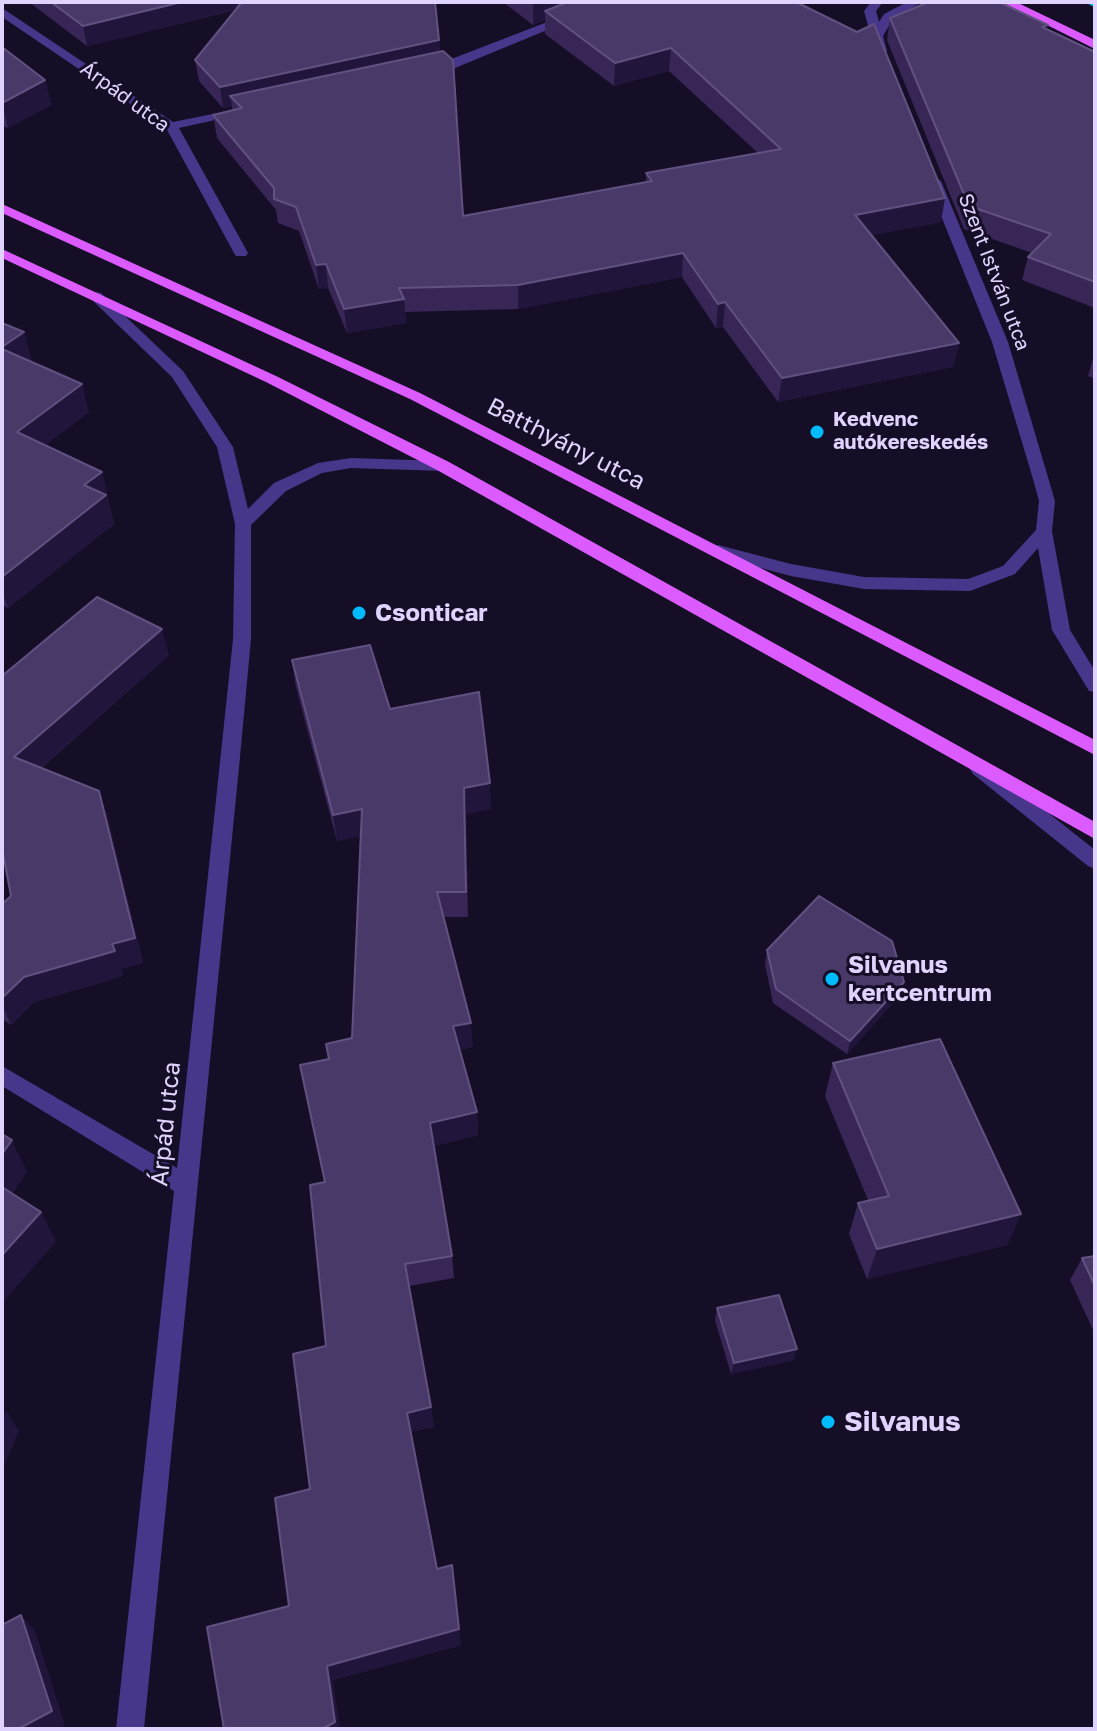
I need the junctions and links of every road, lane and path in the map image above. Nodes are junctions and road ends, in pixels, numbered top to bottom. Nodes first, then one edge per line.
1 (609, 2) edge
2 (877, 2) edge
3 (916, 2) edge
4 (1007, 2) edge
5 (2, 12) edge
6 (876, 37) junction
7 (1095, 45) edge
8 (888, 66) edge
9 (420, 72) edge
10 (249, 109) edge
11 (171, 126) junction
12 (929, 168) edge
13 (2, 208) edge
14 (2, 253) edge
15 (241, 253) dead end
16 (96, 296) junction
17 (443, 466) junction
18 (243, 524) junction
19 (1044, 531) junction
20 (718, 551) junction
21 (1095, 686) edge
22 (1095, 748) edge
23 (967, 759) junction
24 (1095, 831) edge
25 (1095, 861) edge
26 (2, 1075) edge
27 (186, 1186) junction
28 (130, 1729) edge

1 - 9 street
2 - 6 street
3 - 6 street
4 - 7 main road
5 - 11 street, Árpád utca
6 - 8 street
10 - 11 street
11 - 15 street, Árpád utca
12 - 19 street, Szent István utca
13 - 20 main road, Batthyány utca
14 - 16 main road
16 - 17 main road
16 - 18 street, Árpád utca
17 - 18 street
17 - 23 main road
18 - 27 street, Árpád utca
19 - 20 street
19 - 21 street, Szent István utca
20 - 22 main road, Batthyány utca
23 - 24 main road
23 - 25 street
26 - 27 street
27 - 28 street, Árpád utca

